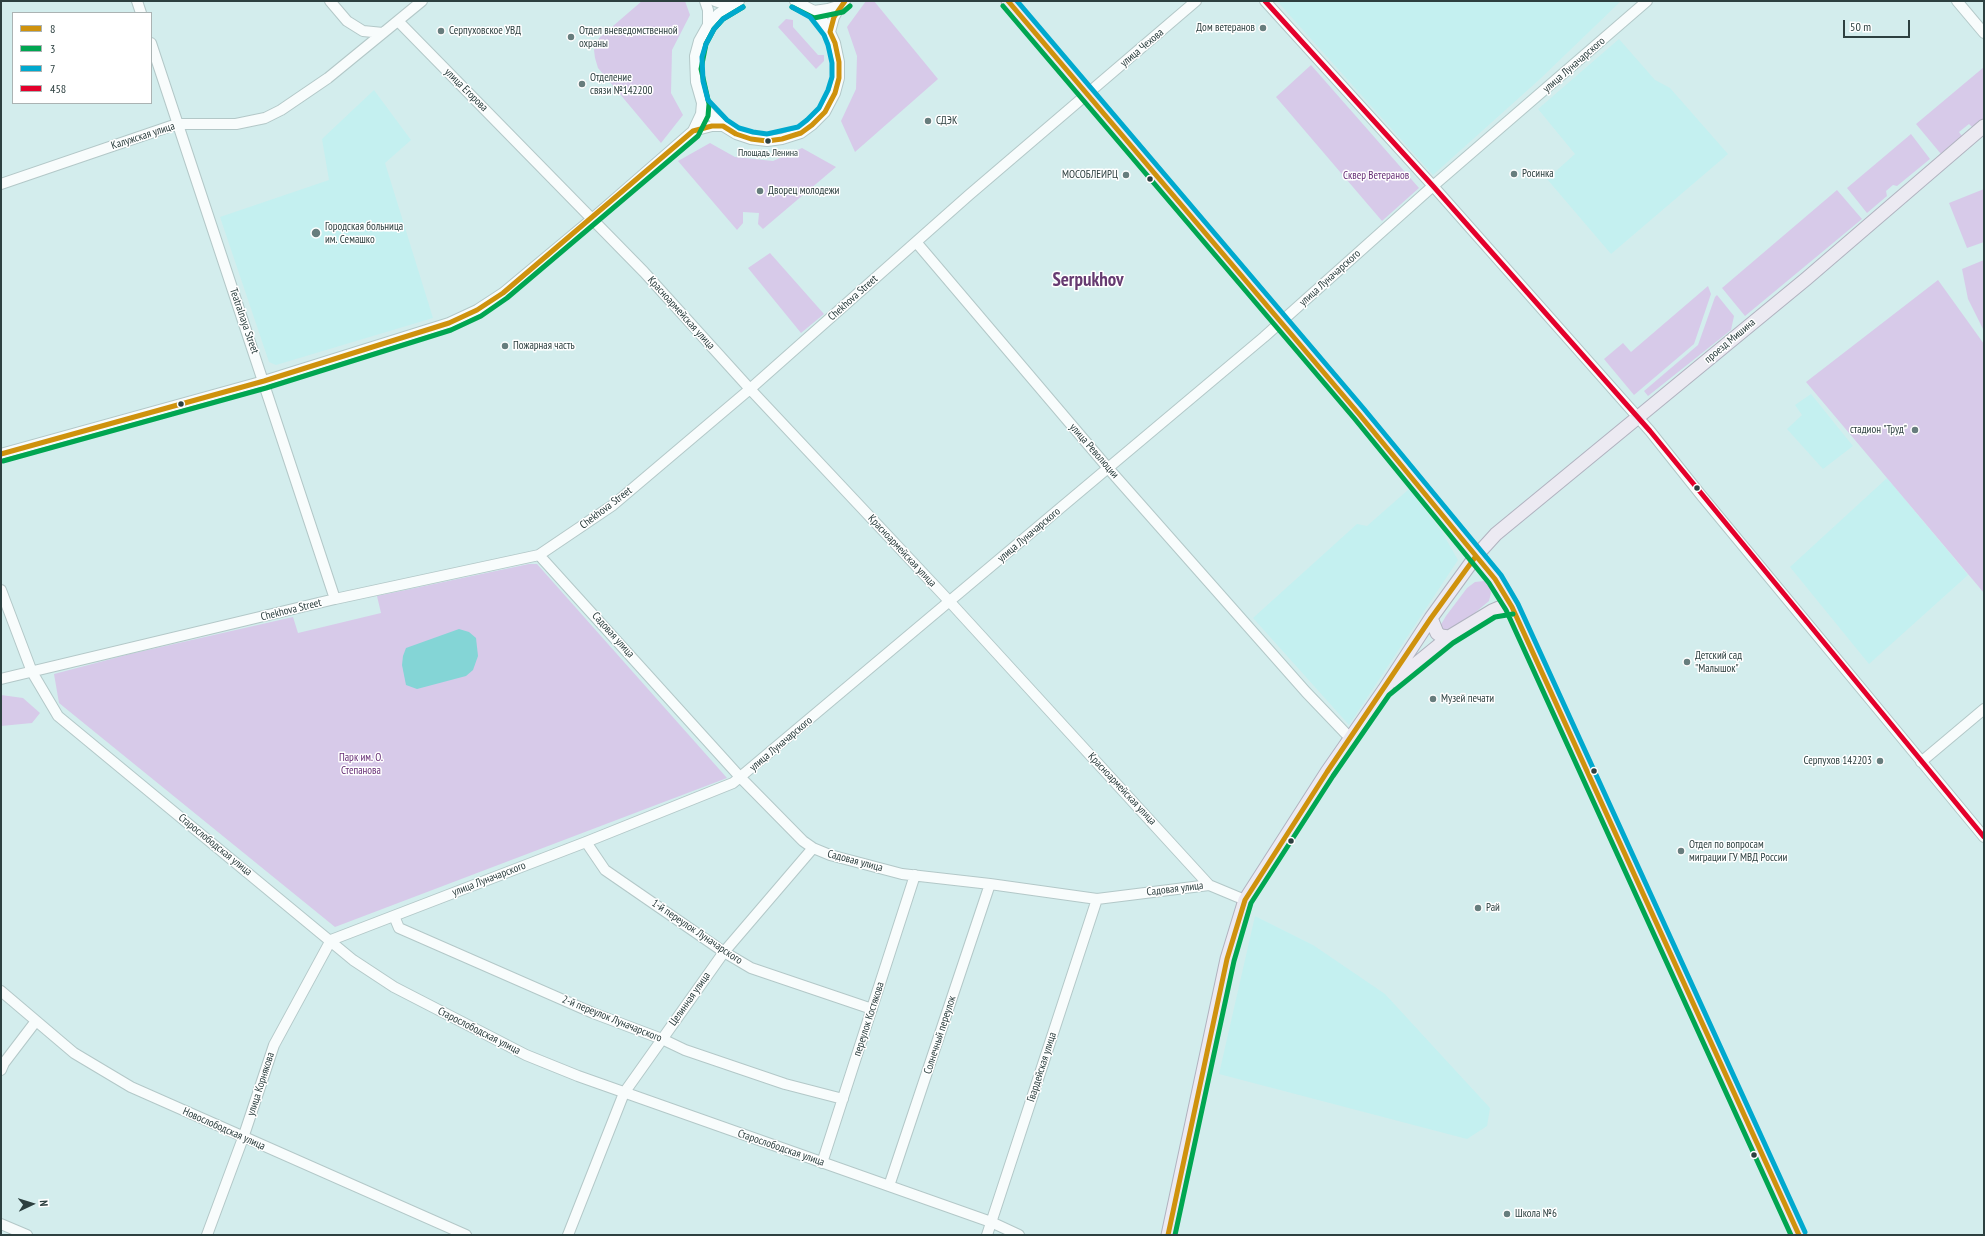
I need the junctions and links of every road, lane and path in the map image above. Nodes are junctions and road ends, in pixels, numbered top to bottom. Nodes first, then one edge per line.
1 (137, 1) edge
2 (330, 1) edge
3 (422, 1) edge
4 (705, 1) edge
5 (715, 1) edge
6 (795, 1) edge
7 (1008, 1) edge
8 (1196, 1) edge
9 (1265, 1) edge
10 (1647, 1) edge
11 (1956, 1) edge
12 (734, 3) edge
13 (843, 3) edge
14 (814, 11) junction
15 (141, 12) edge
16 (398, 21) junction
17 (708, 24) junction
18 (830, 32) junction
19 (383, 33) junction
20 (1984, 33) edge
21 (152, 46) edge
22 (1087, 94) junction
23 (702, 103) junction
24 (177, 124) junction
25 (723, 126) junction
26 (1984, 126) edge
27 (693, 131) junction
28 (1, 184) edge
29 (1433, 186) junction
30 (593, 218) junction
31 (916, 242) junction
32 (1281, 322) junction
33 (264, 381) junction
34 (750, 389) junction
35 (1637, 417) junction
36 (1, 454) edge
37 (1108, 468) junction
38 (539, 555) junction
39 (1476, 556) junction
40 (1, 590) edge
41 (335, 599) junction
42 (950, 602) junction
43 (1512, 607) junction
44 (1431, 618) junction
45 (1449, 637) junction
46 (32, 672) junction
47 (1, 679) edge
48 (1384, 690) junction
49 (1984, 710) edge
50 (1351, 739) junction
51 (1921, 762) junction
52 (740, 778) junction
53 (1984, 837) edge
54 (586, 842) junction
55 (813, 848) junction
56 (915, 875) junction
57 (990, 884) junction
58 (1209, 885) junction
59 (1097, 899) junction
60 (1245, 900) junction
61 (394, 916) junction
62 (331, 940) junction
63 (724, 952) junction
64 (1, 991) edge
65 (872, 1009) junction
66 (36, 1021) junction
67 (662, 1039) junction
68 (1, 1070) edge
69 (624, 1093) junction
70 (842, 1099) junction
71 (243, 1138) junction
72 (822, 1163) junction
73 (889, 1186) junction
74 (991, 1222) junction
75 (1, 1224) edge
76 (462, 1234) edge
77 (27, 1235) edge
78 (207, 1235) edge
79 (568, 1235) edge
80 (987, 1235) edge
81 (1019, 1235) edge
82 (1168, 1235) edge
83 (1800, 1235) edge

1 - 15 street
2 - 19 street
3 - 16 street
4 - 17 street
5 - 12 street
6 - 14 street
7 - 22 main road
8 - 22 street, улица Чехова
9 - 29 street
10 - 29 street, улица Луначарского
11 - 20 street
12 - 17 street
13 - 14 street
13 - 18 street
14 - 18 street
16 - 19 street
16 - 30 street, улица Егорова
17 - 23 street
18 - 25 street
19 - 24 street, Калужская улица
21 - 24 street, Teatralnaya Street
22 - 31 street, Chekhova Street
22 - 32 main road
23 - 25 street
23 - 27 street
24 - 28 street, Калужская улица
24 - 33 street, Teatralnaya Street
25 - 27 street
26 - 35 main road, проезд Мишина
27 - 30 street
29 - 32 street, улица Луначарского
29 - 35 street
30 - 33 street
30 - 34 street, Красноармейская улица
31 - 34 street, Chekhova Street
31 - 37 street, улица Революции
32 - 37 street, улица Луначарского
32 - 39 main road
33 - 36 street
33 - 41 street, Teatralnaya Street
34 - 38 street, Chekhova Street
34 - 42 street, Красноармейская улица
35 - 39 main road, проезд Мишина
35 - 51 street
37 - 42 street, улица Луначарского
37 - 50 street, улица Революции
38 - 41 street, Chekhova Street
38 - 52 street, Садовая улица
39 - 43 main road
39 - 44 main road, проезд Мишина
40 - 46 street, Старослободская улица
41 - 46 street, Chekhova Street
42 - 52 street, улица Луначарского
42 - 58 street, Красноармейская улица
43 - 45 main road
43 - 83 main road
44 - 45 main road
44 - 48 main road, проезд Мишина
45 - 48 main road
46 - 47 street, Chekhova Street
46 - 62 street, Старослободская улица
48 - 50 main road, проезд Мишина
49 - 51 street
50 - 60 main road, проезд Мишина
51 - 53 street
52 - 54 street, улица Луначарского
52 - 55 street, Садовая улица
54 - 61 street, улица Луначарского
54 - 63 street, 1-й переулок Луначарского
55 - 56 street, Садовая улица
55 - 63 street, Целинная улица
56 - 57 street, Садовая улица
56 - 65 street, переулок Костякова
57 - 59 street, Садовая улица
57 - 73 street, Солнечный переулок
58 - 59 street, Садовая улица
58 - 60 street, Садовая улица
59 - 74 street, Гвардейская улица
60 - 82 main road, проезд Мишина
61 - 62 street, улица Луначарского
61 - 67 street, 2-й переулок Луначарского
62 - 69 street, Старослободская улица
62 - 71 street, улица Корнякова
63 - 65 street, 1-й переулок Луначарского
63 - 67 street, Целинная улица
64 - 66 street, Новослободская улица
65 - 70 street, переулок Костякова
66 - 68 street
66 - 71 street, Новослободская улица
67 - 69 street, Целинная улица
67 - 70 street, 2-й переулок Луначарского
69 - 72 street, Старослободская улица
69 - 79 street, Целинная улица
70 - 72 street, переулок Костякова
71 - 76 street, Новослободская улица
71 - 78 street, улица Корнякова
72 - 73 street, Старослободская улица
73 - 74 street, Старослободская улица
74 - 80 street, Гвардейская улица
74 - 81 street, Старослободская улица
75 - 77 street

